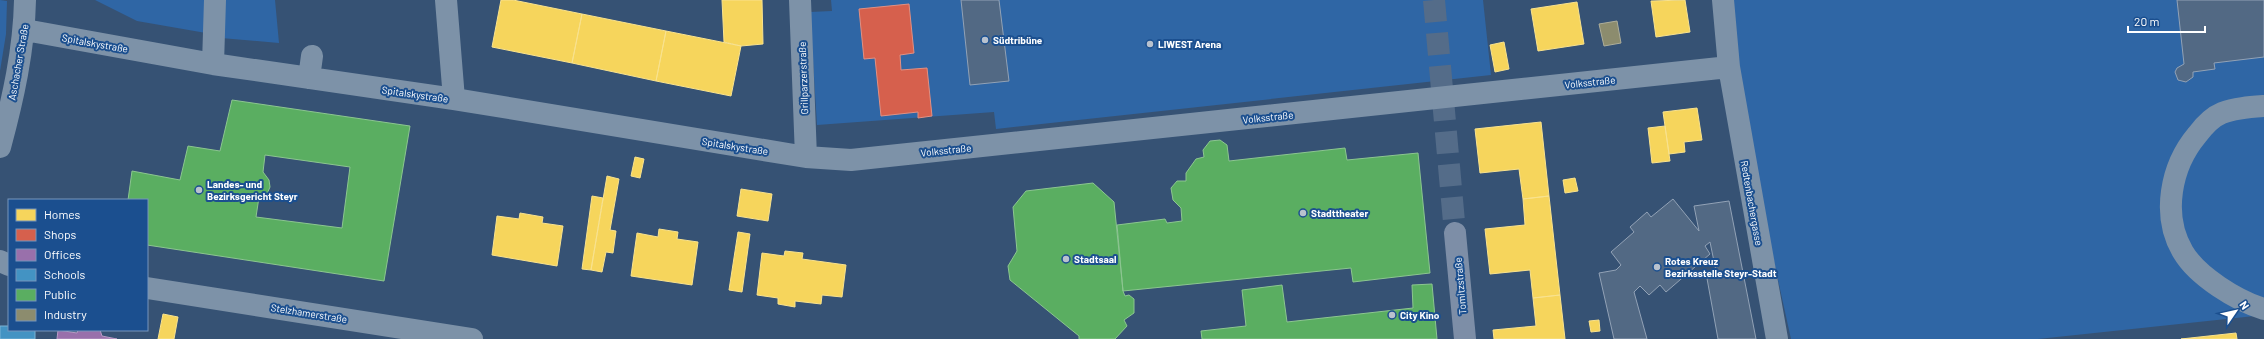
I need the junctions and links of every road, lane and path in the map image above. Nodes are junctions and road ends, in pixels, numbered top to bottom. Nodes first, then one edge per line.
1 (25, 0) edge
2 (215, 0) edge
3 (446, 0) edge
4 (800, 0) edge
5 (1723, 0) edge
6 (25, 30) junction
7 (312, 56) dead end
8 (213, 64) junction
9 (1729, 67) junction
10 (309, 78) junction
11 (454, 100) junction
12 (2264, 106) edge
13 (0, 147) edge
14 (806, 157) junction
15 (1455, 233) tunnel mouth
16 (148, 288) edge
17 (2264, 309) edge
18 (472, 339) edge
19 (1465, 339) edge
20 (1777, 339) edge

1 - 6 street, Aschacher Straße
2 - 8 street
3 - 11 street
4 - 14 street, Grillparzerstraße
5 - 9 street, Redtenbachergasse
6 - 8 street, Spitalskystraße
6 - 13 street, Aschacher Straße
7 - 10 street
8 - 10 street, Spitalskystraße
9 - 14 street, Volksstraße
9 - 20 street, Redtenbachergasse
10 - 11 street, Spitalskystraße
11 - 14 street, Spitalskystraße
12 - 17 street
15 - 19 main road, Tomitzstraße
16 - 18 street, Stelzhamerstraße

